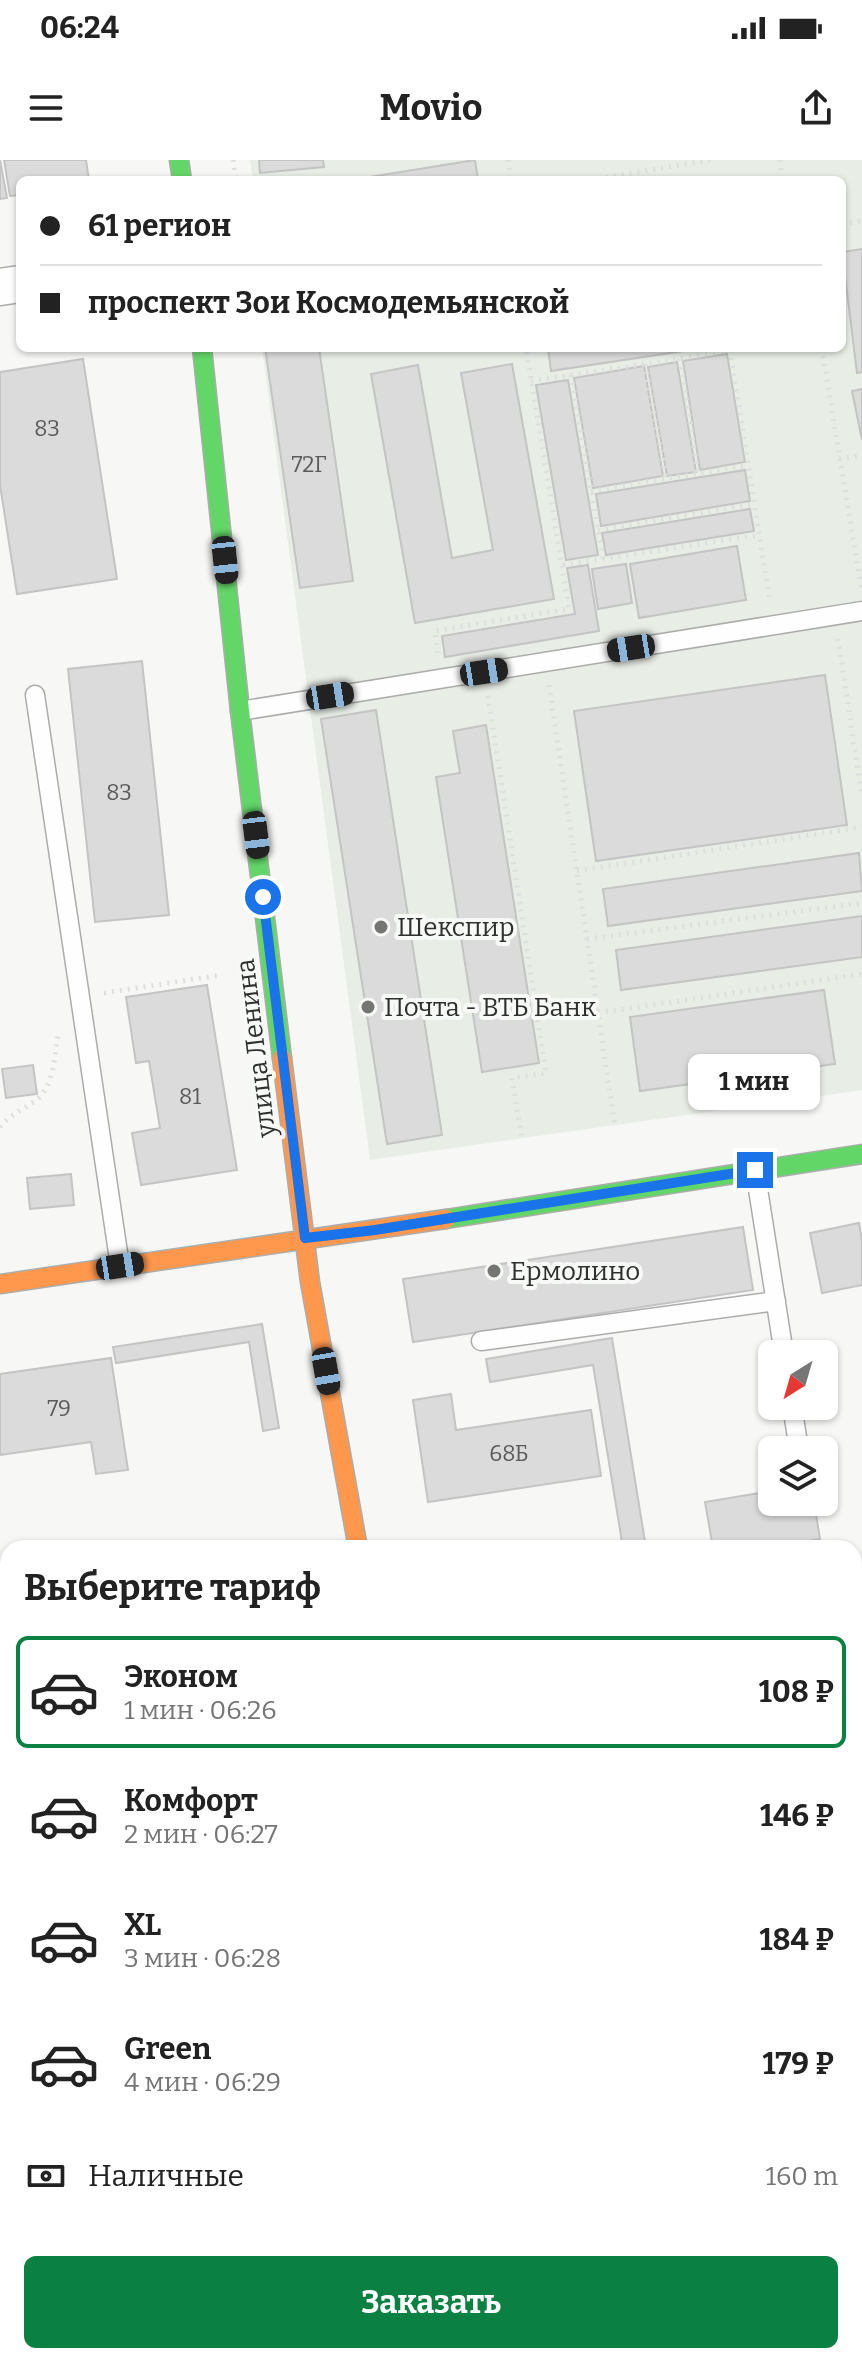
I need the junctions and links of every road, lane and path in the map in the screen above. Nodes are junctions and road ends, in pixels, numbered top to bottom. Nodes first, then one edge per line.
1 (711, 160) edge
2 (614, 176) edge
3 (202, 352) edge
4 (527, 352) edge
5 (716, 352) edge
6 (731, 352) edge
7 (823, 352) edge
8 (680, 359) junction
9 (645, 364) junction
10 (571, 375) junction
11 (531, 381) junction
12 (862, 455) edge
13 (839, 459) junction
14 (748, 465) junction
15 (698, 473) junction
16 (666, 479) junction
17 (591, 491) junction
18 (754, 504) junction
19 (598, 530) junction
20 (759, 535) junction
21 (603, 558) junction
22 (563, 565) junction
23 (862, 597) edge
24 (862, 611) edge
25 (834, 615) junction
26 (774, 625) junction
27 (546, 662) junction
28 (484, 672) junction
29 (443, 678) junction
30 (35, 695) dead end
31 (240, 711) junction
32 (862, 796) edge
33 (862, 827) edge
34 (577, 871) junction
35 (862, 903) edge
36 (587, 939) junction
37 (862, 974) edge
38 (598, 1013) junction
39 (615, 1127) dead end
40 (522, 1140) dead end
41 (862, 1154) edge
42 (755, 1170) junction
43 (305, 1238) junction
44 (120, 1266) junction
45 (0, 1284) edge
46 (776, 1301) junction
47 (782, 1340) edge
48 (481, 1341) dead end
49 (357, 1540) edge

1 - 2 path
3 - 31 street, улица Ленина
4 - 11 path
5 - 8 path
6 - 14 path
7 - 13 path
8 - 9 path
8 - 15 path
9 - 10 path
9 - 16 path
10 - 11 path
10 - 17 path
11 - 22 path
12 - 13 path
13 - 23 path
14 - 15 path
14 - 18 path
15 - 16 path
16 - 17 path
17 - 19 path
18 - 19 path
18 - 20 path
19 - 21 path
20 - 21 path
20 - 26 path
21 - 22 path
22 - 29 path
24 - 25 lane
25 - 26 lane
25 - 32 path
26 - 27 lane
27 - 28 lane
27 - 34 path
28 - 29 lane
28 - 40 path
29 - 31 lane
30 - 44 lane
31 - 43 street, улица Ленина
33 - 34 path
34 - 36 path
35 - 36 path
36 - 38 path
37 - 38 path
38 - 39 path
41 - 42 street
42 - 43 street
42 - 46 lane
43 - 44 street
43 - 49 street, улица Ленина
44 - 45 street
46 - 47 lane
46 - 48 lane

